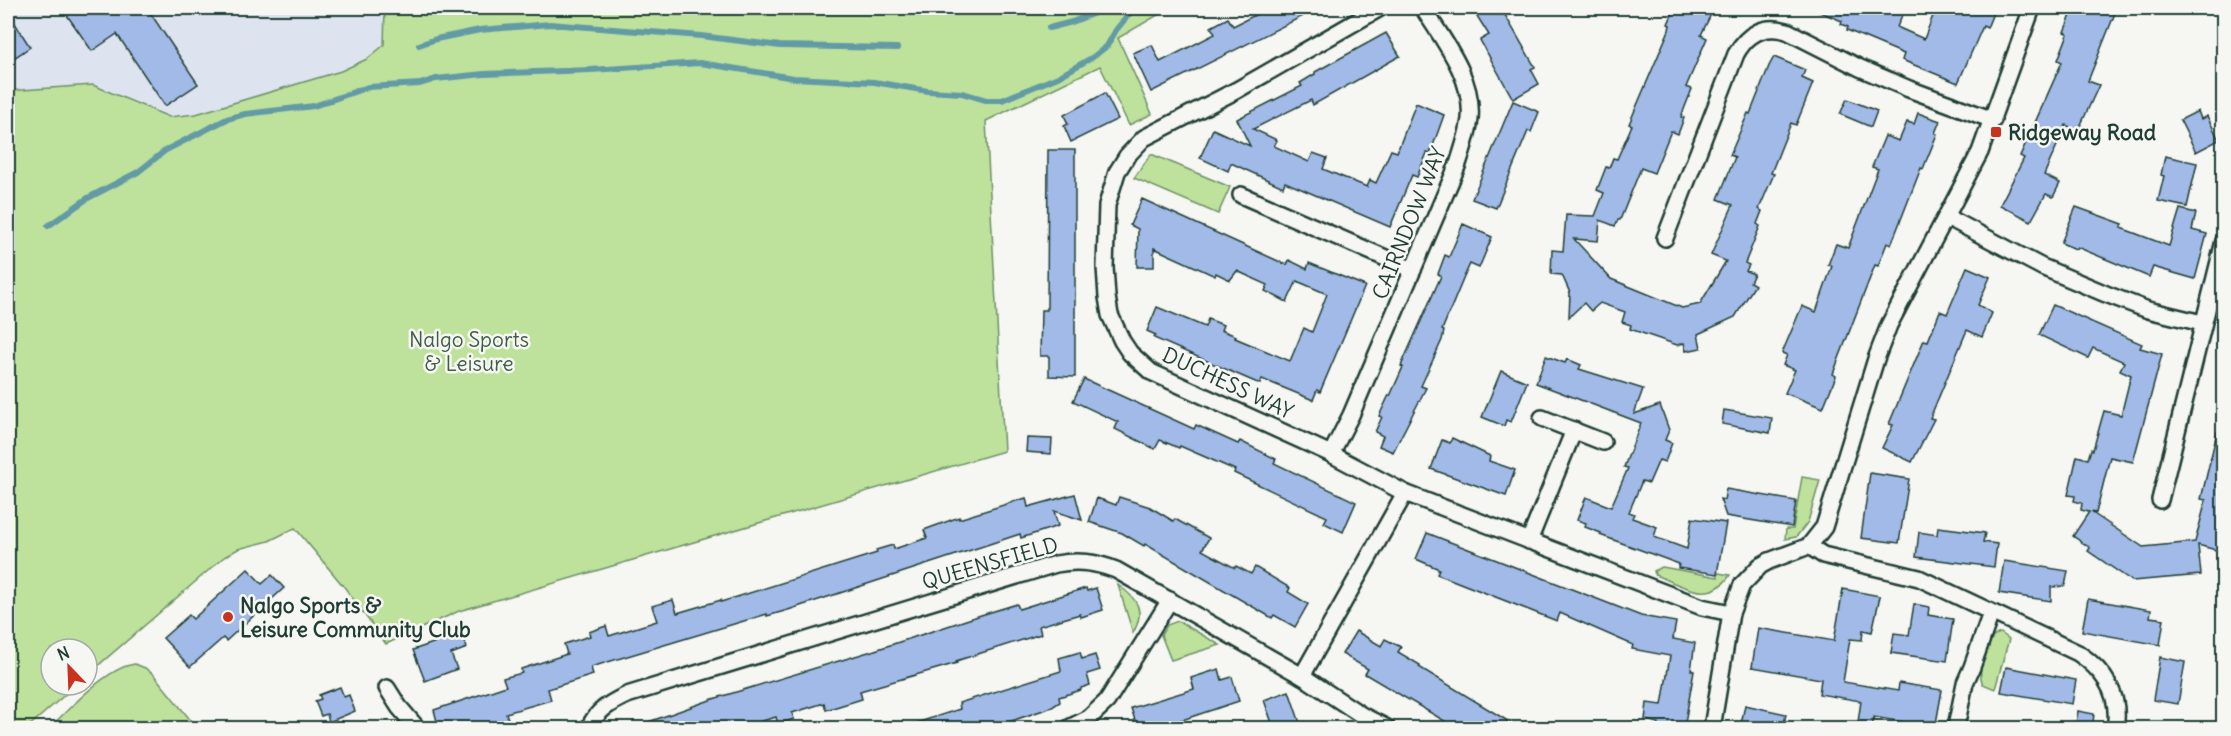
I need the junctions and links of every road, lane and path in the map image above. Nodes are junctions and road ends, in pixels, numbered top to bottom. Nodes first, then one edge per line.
1 (1380, 8) edge
2 (1423, 8) edge
3 (2032, 8) edge
4 (1993, 120) junction
5 (1241, 195) dead end
6 (1947, 217) junction
7 (1665, 238) dead end
8 (2223, 241) edge
9 (1413, 270) junction
10 (2202, 323) junction
11 (1542, 418) dead end
12 (1574, 430) junction
13 (1603, 442) dead end
14 (1332, 454) junction
15 (1405, 493) junction
16 (2160, 500) dead end
17 (1529, 541) junction
18 (1809, 546) junction
19 (1170, 600) junction
20 (1990, 613) junction
21 (1731, 614) junction
22 (1302, 676) junction
23 (387, 688) dead end
24 (1359, 722) edge
25 (1957, 722) dead end
26 (417, 729) edge
27 (589, 729) edge
28 (1069, 729) edge
29 (1387, 729) edge
30 (1712, 729) edge
31 (2115, 729) edge

1 - 14 street, DUCHESS WAY
2 - 9 street, CAIRNDOW WAY
3 - 4 street
4 - 6 street
4 - 7 street
5 - 9 street
6 - 10 street
6 - 18 street
8 - 10 street
9 - 14 street, CAIRNDOW WAY
10 - 16 street
11 - 12 street
12 - 13 street
12 - 17 street
14 - 15 street, DUCHESS WAY
15 - 17 street, DUCHESS WAY
15 - 22 street
17 - 21 street, DUCHESS WAY
18 - 20 street
18 - 21 street
19 - 22 street, QUEENSFIELD
19 - 27 street, QUEENSFIELD
19 - 28 street
20 - 25 street
20 - 31 street
21 - 30 street
22 - 24 street, QUEENSFIELD
23 - 26 street
24 - 29 street, QUEENSFIELD

